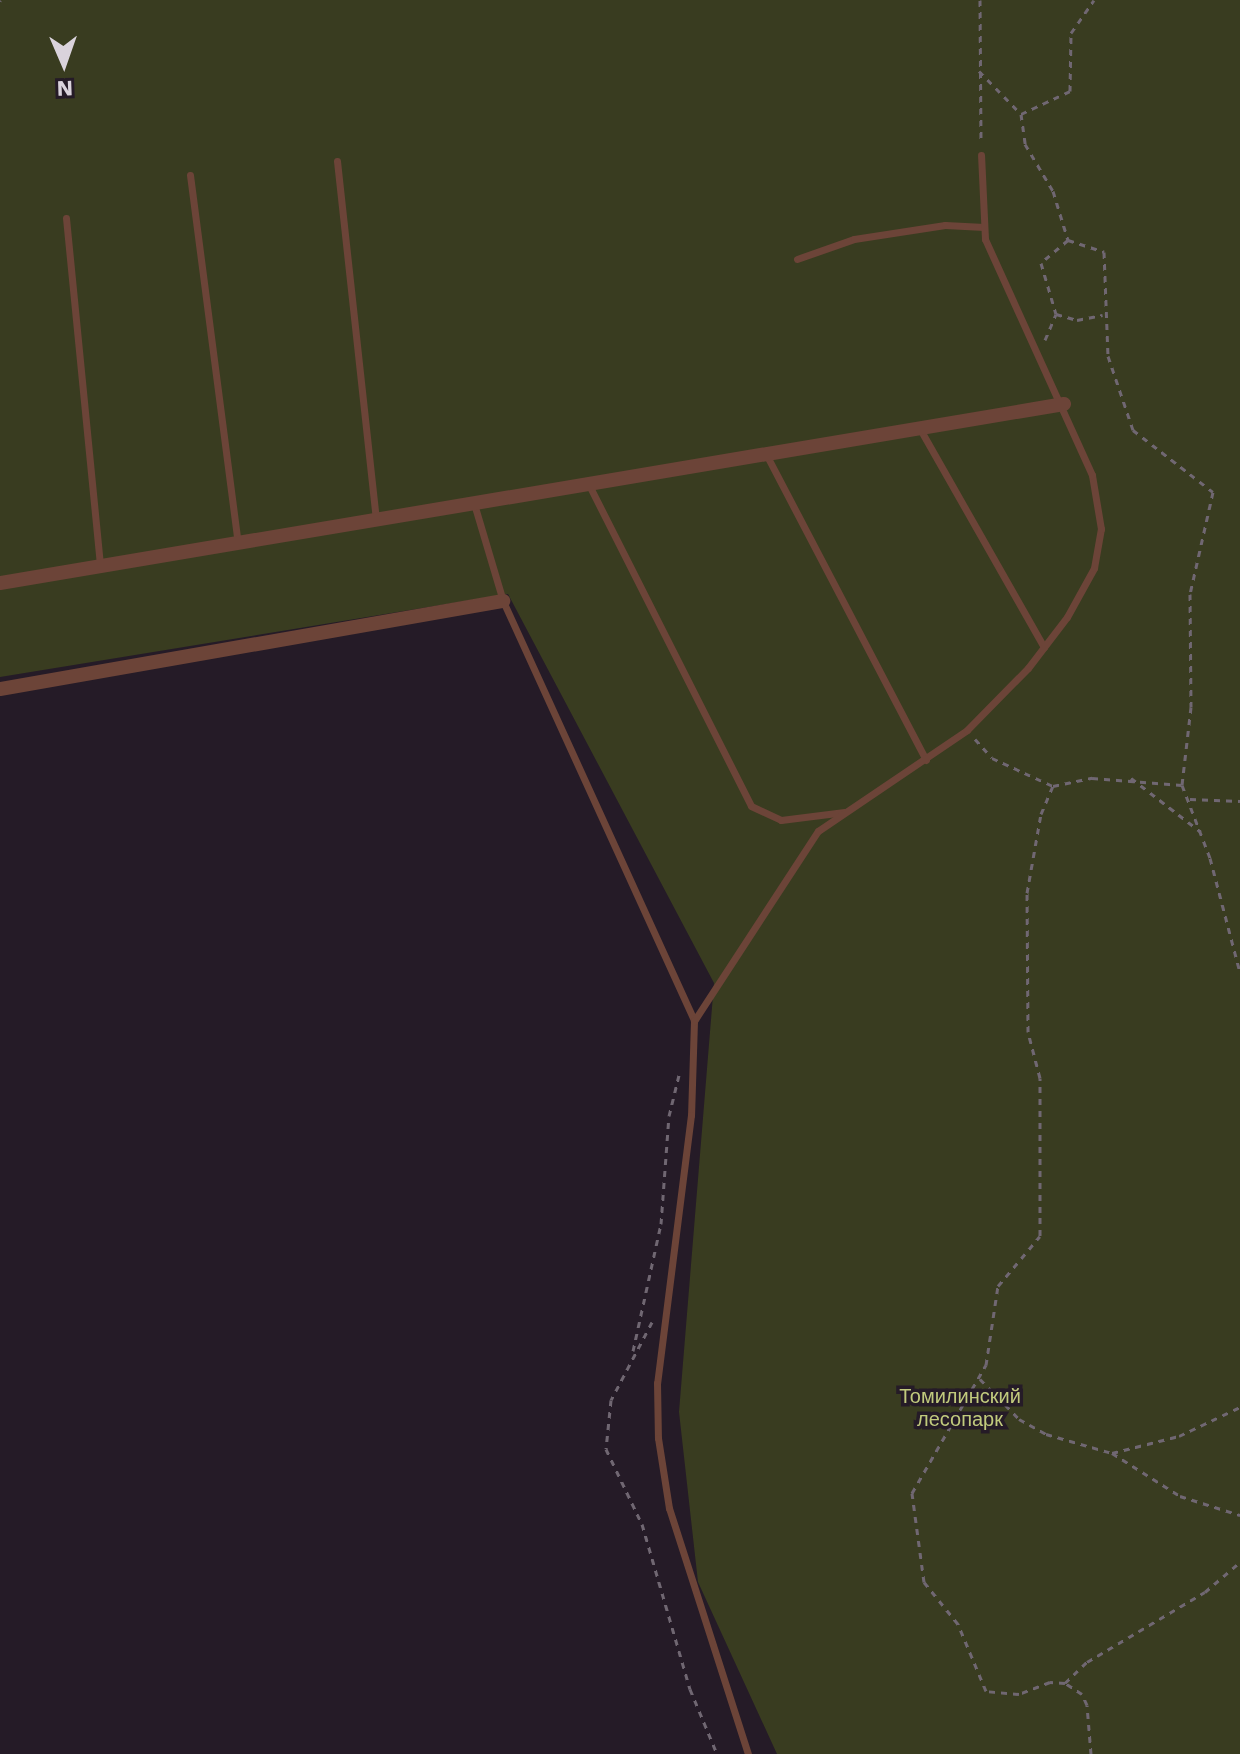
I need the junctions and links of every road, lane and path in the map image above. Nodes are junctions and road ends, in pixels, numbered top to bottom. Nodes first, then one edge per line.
1 (980, 0) edge
2 (1094, 0) edge
3 (979, 71) junction
4 (1021, 114) junction
5 (981, 155) joint
6 (337, 161) dead end
7 (190, 175) dead end
8 (66, 218) dead end
9 (984, 227) junction
10 (1068, 240) junction
11 (797, 259) dead end
12 (1056, 314) junction
13 (1104, 315) junction
14 (1040, 353) junction
15 (1064, 404) junction
16 (920, 429) junction
17 (767, 456) junction
18 (590, 487) junction
19 (475, 507) junction
20 (376, 523) junction
21 (238, 545) junction
22 (100, 567) junction
23 (0, 583) edge
24 (503, 601) junction
25 (1044, 647) junction
26 (0, 689) edge
27 (967, 730) junction
28 (926, 760) junction
29 (1131, 778) junction
30 (1182, 785) junction
31 (1053, 786) junction
32 (1190, 799) junction
33 (1240, 801) edge
34 (847, 812) junction
35 (1201, 832) junction
36 (1240, 972) edge
37 (694, 1021) junction
38 (692, 1050) junction
39 (665, 1300) junction
40 (632, 1355) junction
41 (980, 1379) junction
42 (1240, 1407) edge
43 (1112, 1453) junction
44 (1240, 1515) edge
45 (1240, 1562) edge
46 (1065, 1683) junction
47 (717, 1754) edge
48 (748, 1754) edge
49 (1091, 1754) edge

1 - 3 path
2 - 4 path
3 - 4 path
3 - 5 path
4 - 10 path
5 - 9 lane
6 - 20 lane
7 - 21 lane
8 - 22 lane
9 - 11 lane
9 - 14 lane
10 - 12 path
10 - 13 path
12 - 13 path
12 - 14 path
13 - 30 path
14 - 15 lane
15 - 16 street
15 - 25 lane
16 - 17 street
16 - 25 lane
17 - 18 street
17 - 28 lane
18 - 19 street
18 - 34 lane
19 - 20 street
19 - 24 lane
20 - 21 street
21 - 22 street
22 - 23 street
24 - 26 street
24 - 37 lane
25 - 27 lane
27 - 28 lane
27 - 31 path
28 - 34 lane
29 - 30 path
29 - 31 path
29 - 35 path
30 - 32 path
31 - 41 path
32 - 33 path
32 - 35 path
34 - 37 lane
35 - 36 path
37 - 38 lane
38 - 39 lane
38 - 40 path
39 - 40 path
39 - 48 lane
40 - 47 path
41 - 43 path
41 - 46 path
42 - 43 path
43 - 44 path
45 - 46 path
46 - 49 path

